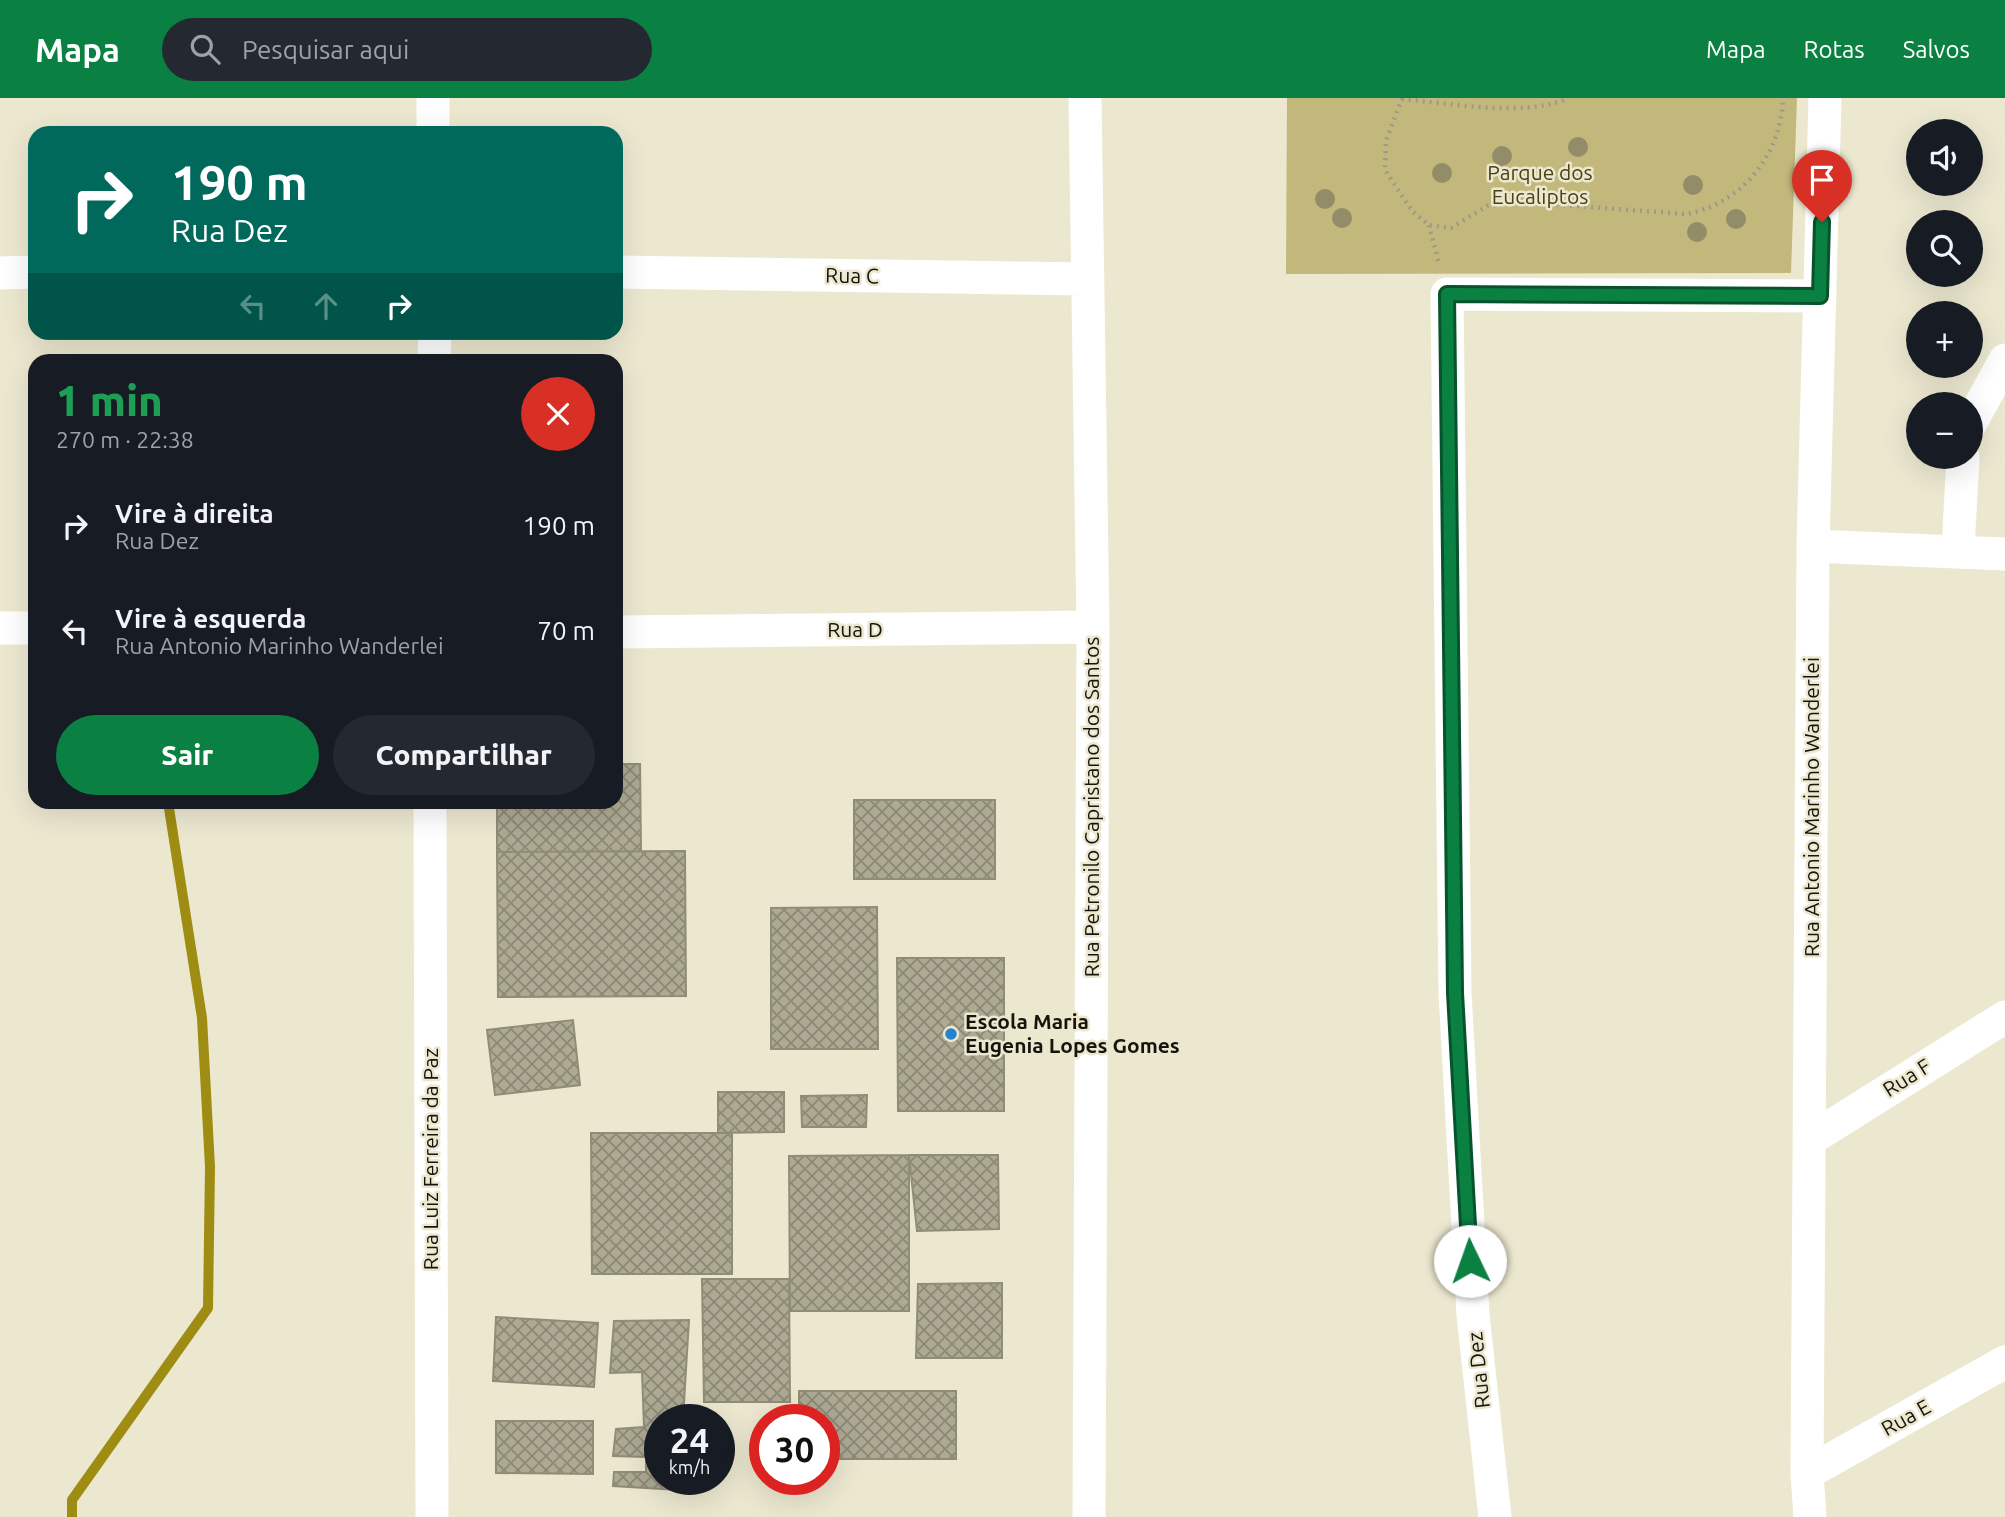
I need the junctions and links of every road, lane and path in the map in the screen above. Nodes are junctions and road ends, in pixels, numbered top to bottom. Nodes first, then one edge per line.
1 (433, 98) edge
2 (1085, 98) edge
3 (1568, 98) edge
4 (1783, 98) edge
5 (1825, 98) edge
6 (1402, 99) edge
7 (433, 126) edge
8 (0, 272) edge
9 (28, 272) edge
10 (623, 272) edge
11 (1088, 279) junction
12 (1820, 296) junction
13 (2005, 360) edge
14 (1983, 400) edge
15 (1962, 469) edge
16 (1813, 546) junction
17 (1958, 549) junction
18 (2005, 554) edge
19 (0, 628) edge
20 (28, 628) edge
21 (1093, 628) junction
22 (623, 632) edge
23 (430, 809) edge
24 (2005, 1017) edge
25 (1810, 1140) junction
26 (2005, 1362) edge
27 (1807, 1473) junction
28 (432, 1517) edge
29 (1089, 1517) edge
30 (1495, 1517) edge
31 (1810, 1517) edge

1 - 7 street
2 - 11 street, Rua Petronilo Capristano dos Santos
3 - 6 path
4 - 6 path
5 - 12 street, Rua Antonio Marinho Wanderlei
8 - 9 street
10 - 11 street, Rua C
11 - 21 street, Rua Petronilo Capristano dos Santos
12 - 16 street, Rua Antonio Marinho Wanderlei
12 - 30 street, Rua Dez
13 - 14 street
15 - 17 street
16 - 17 street
16 - 25 street, Rua Antonio Marinho Wanderlei
17 - 18 street
19 - 20 street
21 - 22 street, Rua D
21 - 29 street, Rua Petronilo Capristano dos Santos
23 - 28 street, Rua Luiz Ferreira da Paz
24 - 25 street, Rua F
25 - 27 street, Rua Antonio Marinho Wanderlei
26 - 27 street, Rua E
27 - 31 street, Rua Antonio Marinho Wanderlei

